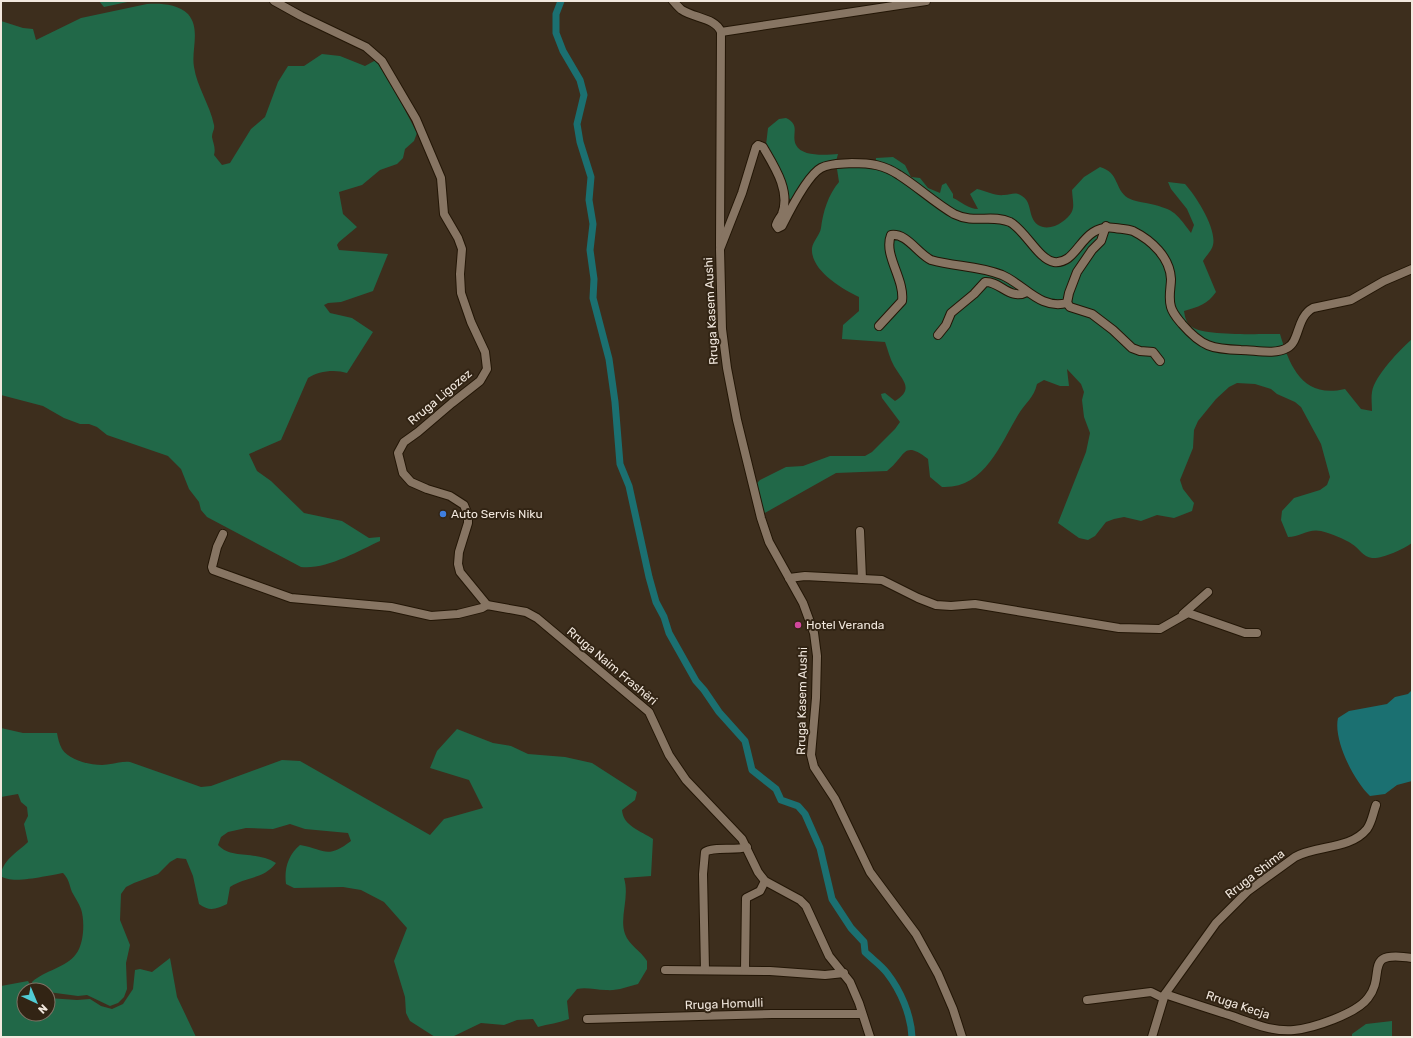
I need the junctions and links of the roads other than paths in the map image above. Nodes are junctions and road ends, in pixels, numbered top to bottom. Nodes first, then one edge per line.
1 (274, 1) edge
2 (673, 1) edge
3 (926, 1) edge
4 (721, 32) junction
5 (1106, 226) junction
6 (720, 248) junction
7 (1412, 269) edge
8 (1027, 292) junction
9 (1068, 303) junction
10 (879, 326) dead end
11 (938, 335) dead end
12 (1160, 361) dead end
13 (860, 531) dead end
14 (223, 534) dead end
15 (789, 578) junction
16 (862, 579) junction
17 (1208, 592) dead end
18 (487, 605) junction
19 (1182, 615) junction
20 (1257, 633) dead end
21 (1376, 805) dead end
22 (747, 847) junction
23 (765, 881) junction
24 (1412, 958) edge
25 (666, 970) dead end
26 (705, 970) junction
27 (745, 970) junction
28 (844, 973) junction
29 (1164, 996) junction
30 (1087, 1000) dead end
31 (862, 1014) junction
32 (587, 1019) dead end
33 (870, 1037) edge
34 (962, 1037) edge
35 (1152, 1037) edge

1 - 18 street, Rruga Ligozez
2 - 4 street
3 - 4 street
4 - 6 street
5 - 6 street, Rruga Kasem Aushi
5 - 7 street
5 - 9 street
6 - 15 street, Rruga Kasem Aushi
8 - 9 street
8 - 10 street
8 - 11 street
9 - 12 street
13 - 16 street
14 - 18 street, Rruga Naim Frashëri
15 - 16 street
15 - 34 street, Rruga Kasem Aushi
16 - 19 street
17 - 19 street
18 - 22 street, Rruga Naim Frashëri
19 - 20 street
21 - 29 street, Rruga Shima
22 - 23 street, Rruga Naim Frashëri
22 - 26 street
23 - 27 street
23 - 28 street, Rruga Naim Frashëri
24 - 29 street, Rruga Kecja
25 - 26 street
26 - 27 street
27 - 28 street
28 - 31 street, Rruga Naim Frashëri
29 - 30 street
29 - 35 street, Rruga Shima
31 - 32 street, Rruga Homulli
31 - 33 street, Rruga Naim Frashëri

